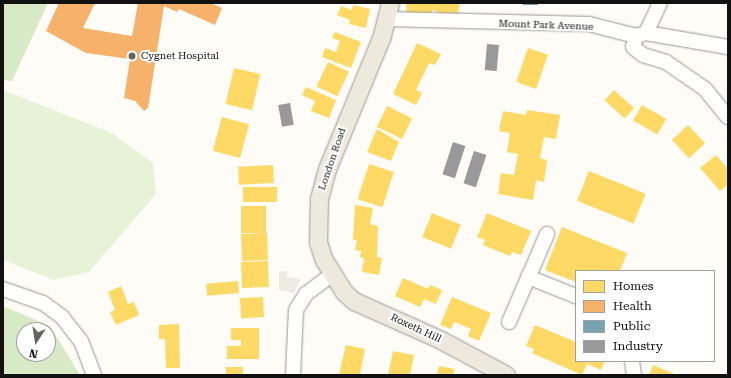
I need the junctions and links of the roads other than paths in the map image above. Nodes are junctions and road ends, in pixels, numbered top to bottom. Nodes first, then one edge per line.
1 (390, 3) edge
2 (660, 3) edge
3 (386, 19) junction
4 (641, 35) junction
5 (728, 47) edge
6 (728, 118) edge
7 (547, 234) dead end
8 (333, 274) junction
9 (528, 277) junction
10 (3, 289) edge
11 (575, 296) edge
12 (509, 322) dead end
13 (632, 362) edge
14 (94, 375) edge
15 (293, 375) edge
16 (506, 375) edge
17 (634, 375) edge

1 - 3 main road, London Road
2 - 4 street
3 - 4 street, Mount Park Avenue
3 - 8 main road, London Road
4 - 5 street, Mount Park Avenue
4 - 6 street
7 - 9 street
8 - 15 street
8 - 16 main road, Roxeth Hill
9 - 11 street
9 - 12 street
10 - 14 street
13 - 17 street

